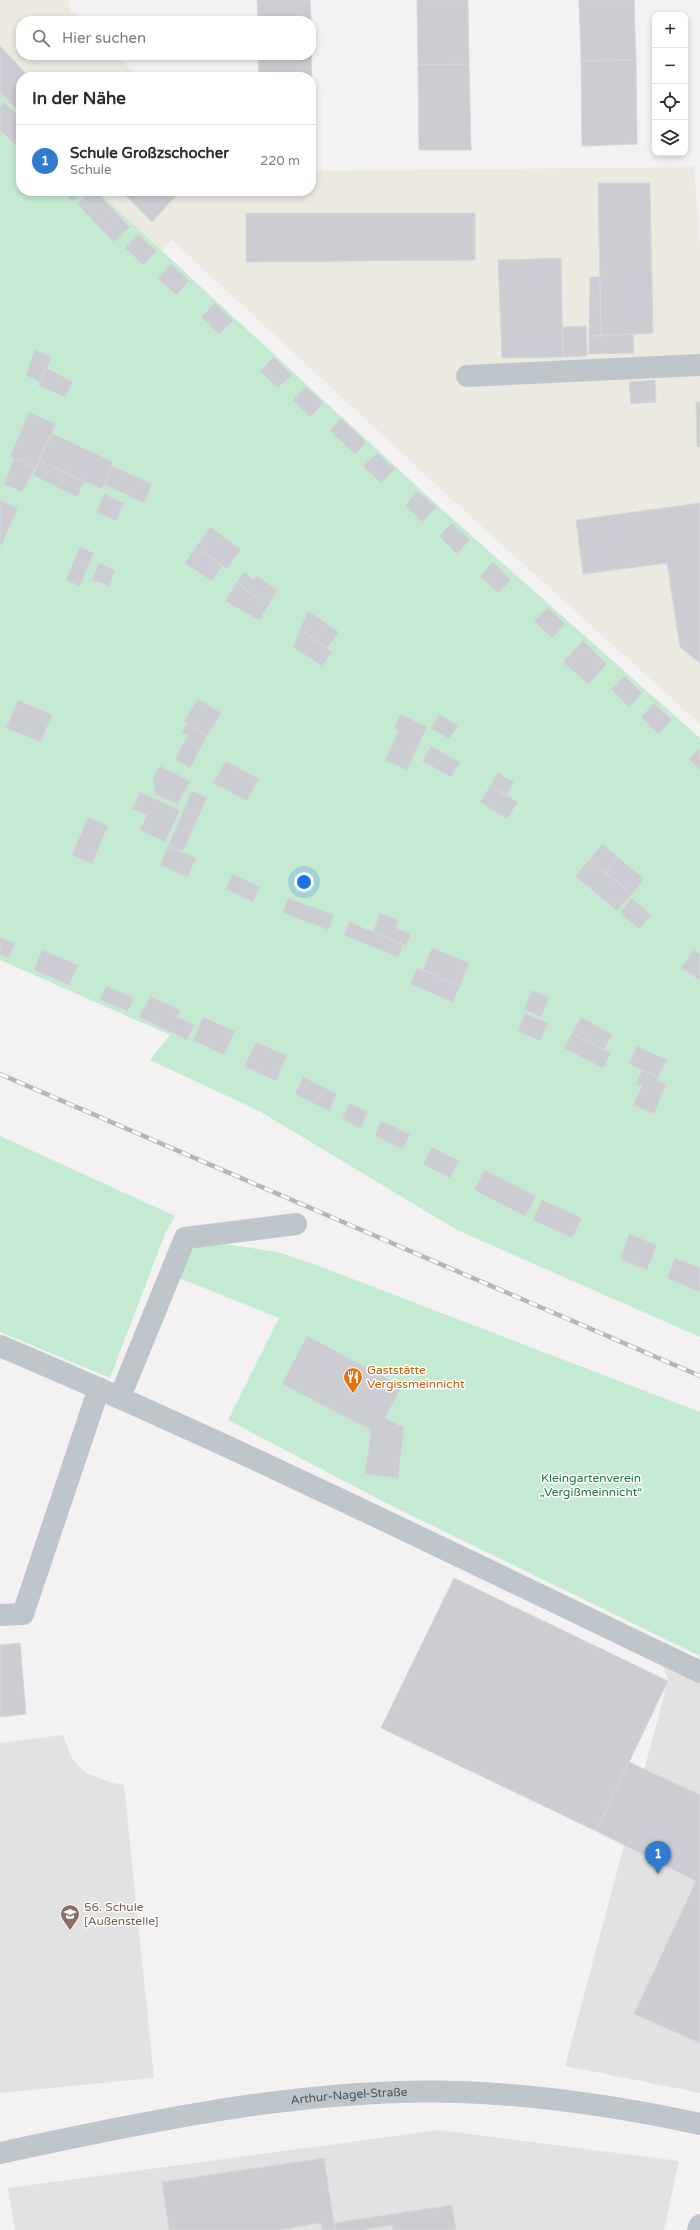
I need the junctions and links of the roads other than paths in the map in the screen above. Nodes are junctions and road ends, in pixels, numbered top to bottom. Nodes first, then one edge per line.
1 (700, 365) edge
2 (467, 376) dead end
3 (296, 1224) dead end
4 (0, 1346) edge
5 (99, 1388) junction
6 (120, 1397) junction
7 (0, 1615) edge
8 (700, 1672) edge
9 (700, 2124) edge
10 (0, 2153) edge
11 (700, 2225) edge
12 (698, 2230) edge

1 - 2 street
3 - 6 street
4 - 5 street
5 - 6 street
5 - 7 street
6 - 8 street
9 - 10 street, Arthur-Nagel-Straße
11 - 12 street

